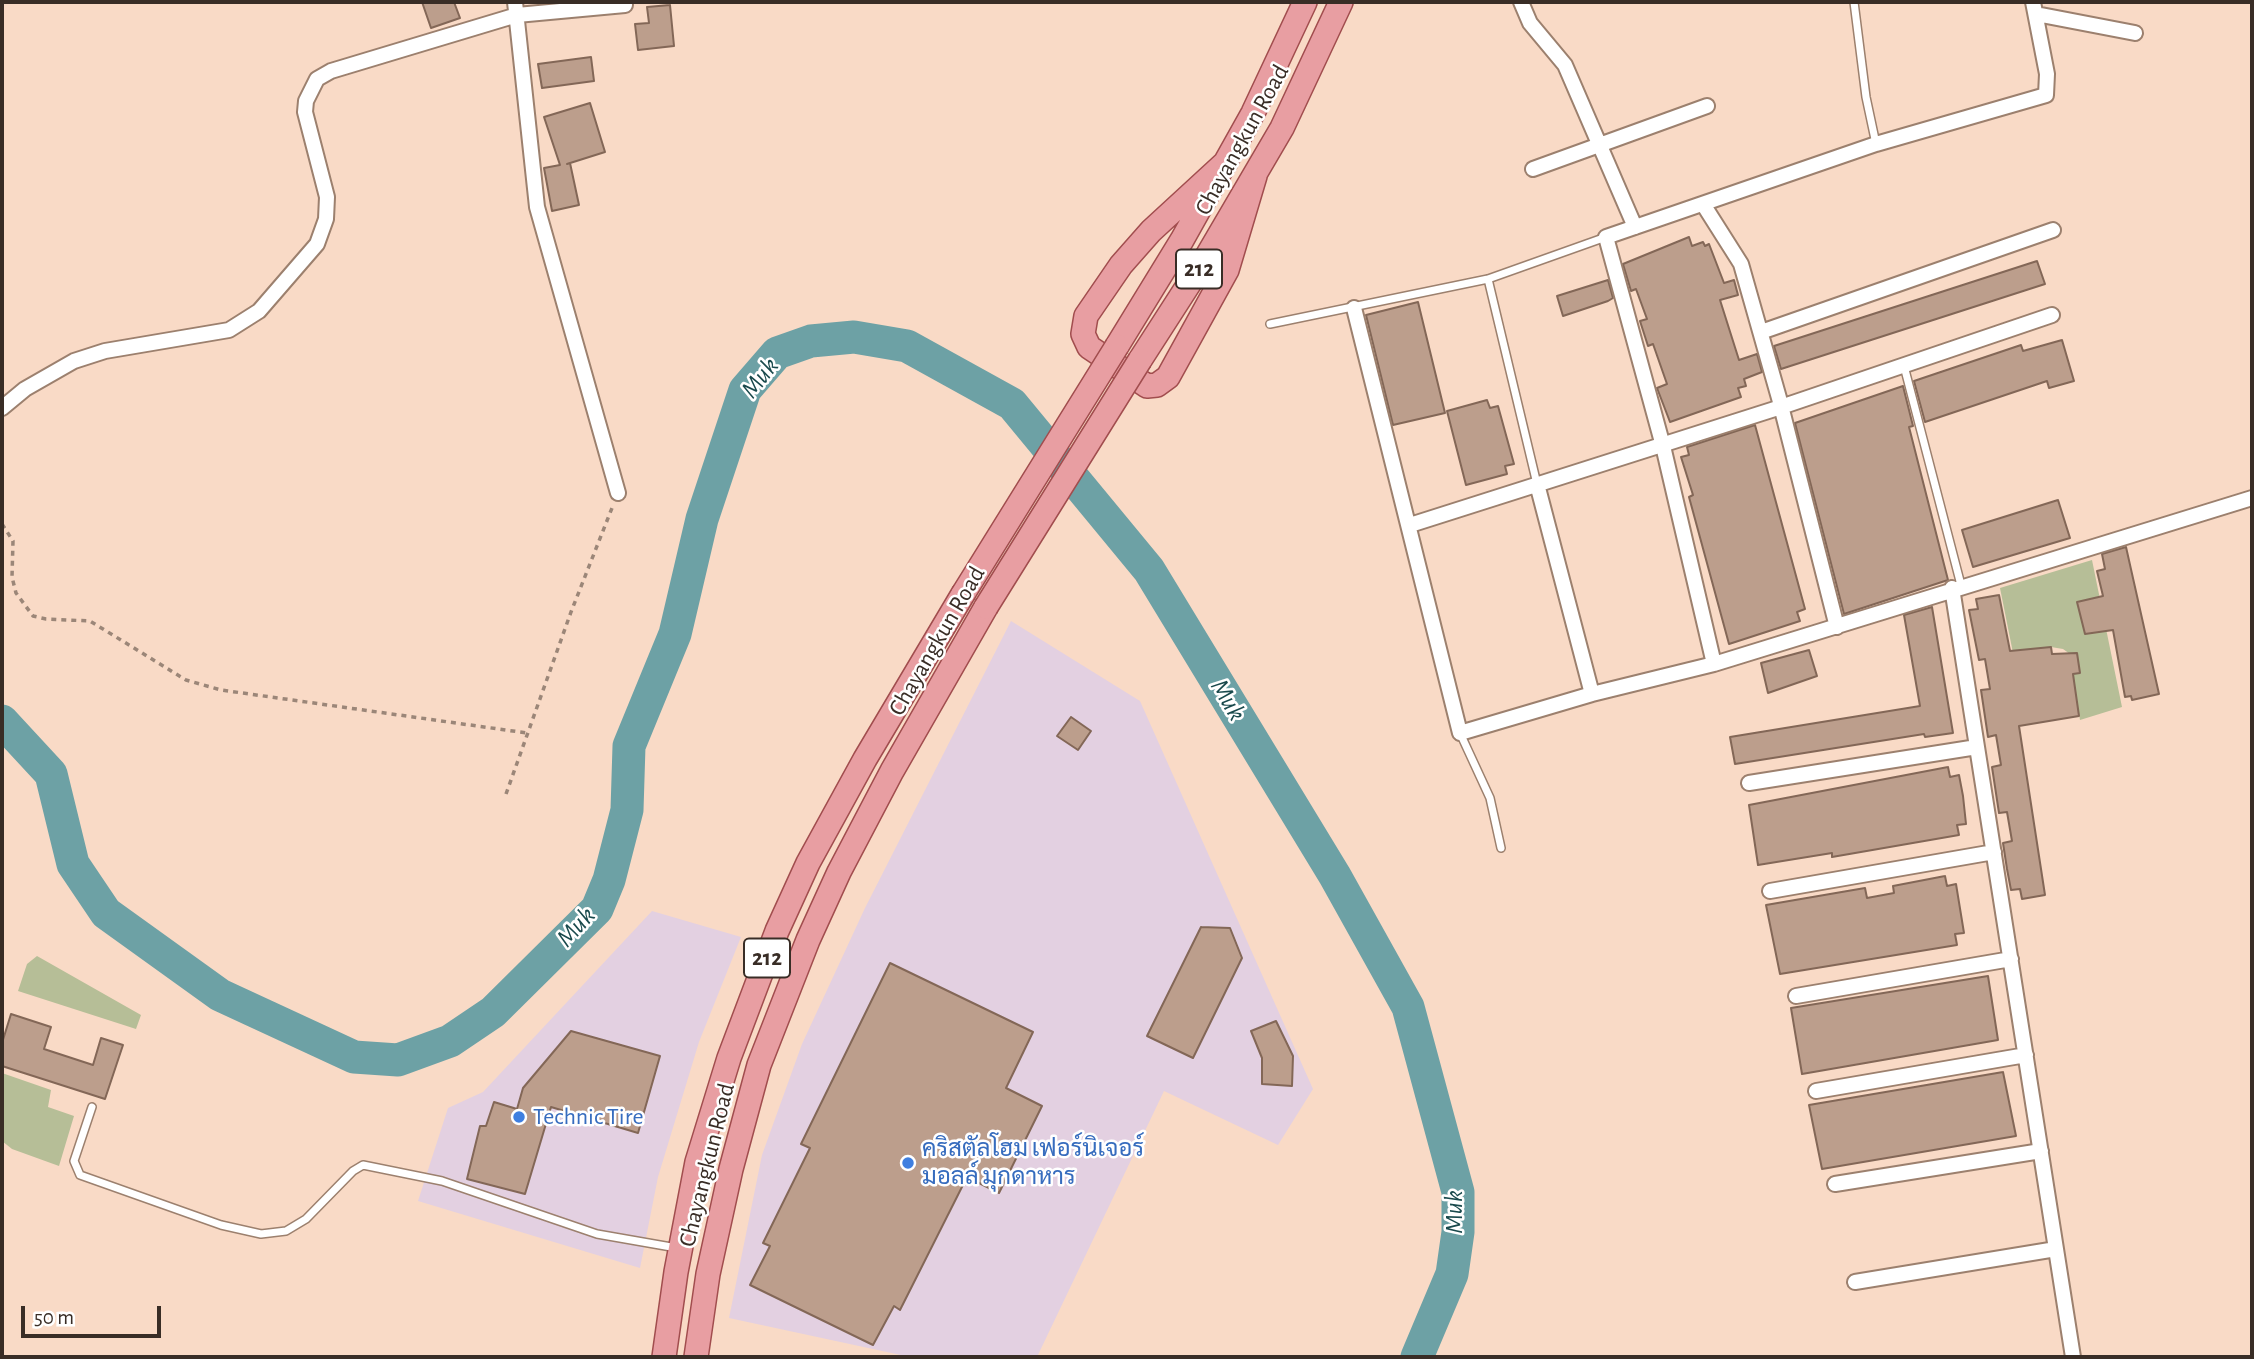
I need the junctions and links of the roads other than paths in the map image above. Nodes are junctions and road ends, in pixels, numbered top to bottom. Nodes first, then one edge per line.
1 (1305, 2) edge
2 (1341, 2) edge
3 (1521, 2) edge
4 (1854, 2) edge
5 (625, 5) dead end
6 (2035, 8) edge
7 (516, 9) edge
8 (2135, 33) dead end
9 (1707, 106) dead end
10 (1876, 144) junction
11 (1599, 145) junction
12 (1226, 162) junction
13 (1533, 169) dead end
14 (1255, 176) junction
15 (1703, 204) junction
16 (1635, 227) junction
17 (2053, 230) dead end
18 (1606, 237) junction
19 (1488, 279) junction
20 (1353, 308) junction
21 (2052, 315) dead end
22 (1270, 324) dead end
23 (1761, 332) junction
24 (1903, 365) junction
25 (1781, 407) junction
26 (2, 408) edge
27 (1663, 446) junction
28 (1536, 484) junction
29 (618, 493) road end
30 (2252, 498) edge
31 (1410, 526) junction
32 (1957, 587) junction
33 (1837, 627) junction
34 (1714, 664) junction
35 (1592, 694) junction
36 (1460, 733) junction
37 (1978, 747) junction
38 (1749, 783) dead end
39 (1501, 848) dead end
40 (1994, 852) junction
41 (1770, 891) dead end
42 (2011, 959) junction
43 (1796, 996) dead end
44 (2026, 1055) junction
45 (1816, 1091) dead end
46 (92, 1107) dead end
47 (2041, 1151) junction
48 (1835, 1184) dead end
49 (680, 1248) junction
50 (2056, 1248) junction
51 (1855, 1282) dead end
52 (664, 1357) edge
53 (696, 1357) edge
54 (2073, 1357) edge

1 - 12 main road, Chayangkun Road / 212
2 - 14 main road, Chayangkun Road / 212
3 - 11 street
4 - 10 lane
5 - 7 street
6 - 8 street
6 - 10 street
7 - 26 street
7 - 29 street
9 - 11 street
10 - 15 street
11 - 13 street
11 - 16 street
12 - 14 main road
12 - 49 main road, Chayangkun Road / 212, bridge
14 - 53 main road, Chayangkun Road / 212, bridge
15 - 16 street
15 - 23 street
16 - 18 street
17 - 23 street
18 - 19 lane
18 - 27 street
19 - 20 lane
19 - 28 lane
20 - 22 lane
20 - 31 street
21 - 24 street
23 - 25 street
24 - 25 street
24 - 32 lane
25 - 27 street
25 - 33 street
27 - 28 street
27 - 34 street
28 - 31 street
28 - 35 street
30 - 32 street
31 - 36 street
32 - 33 street
32 - 37 street
33 - 34 street
34 - 35 street
35 - 36 street
36 - 39 lane
37 - 38 street
37 - 40 street
40 - 41 street
40 - 42 street
42 - 43 street
42 - 44 street
44 - 45 street
44 - 47 street
46 - 49 lane
47 - 48 street
47 - 50 street
49 - 52 main road, Chayangkun Road / 212
50 - 51 street
50 - 54 street

